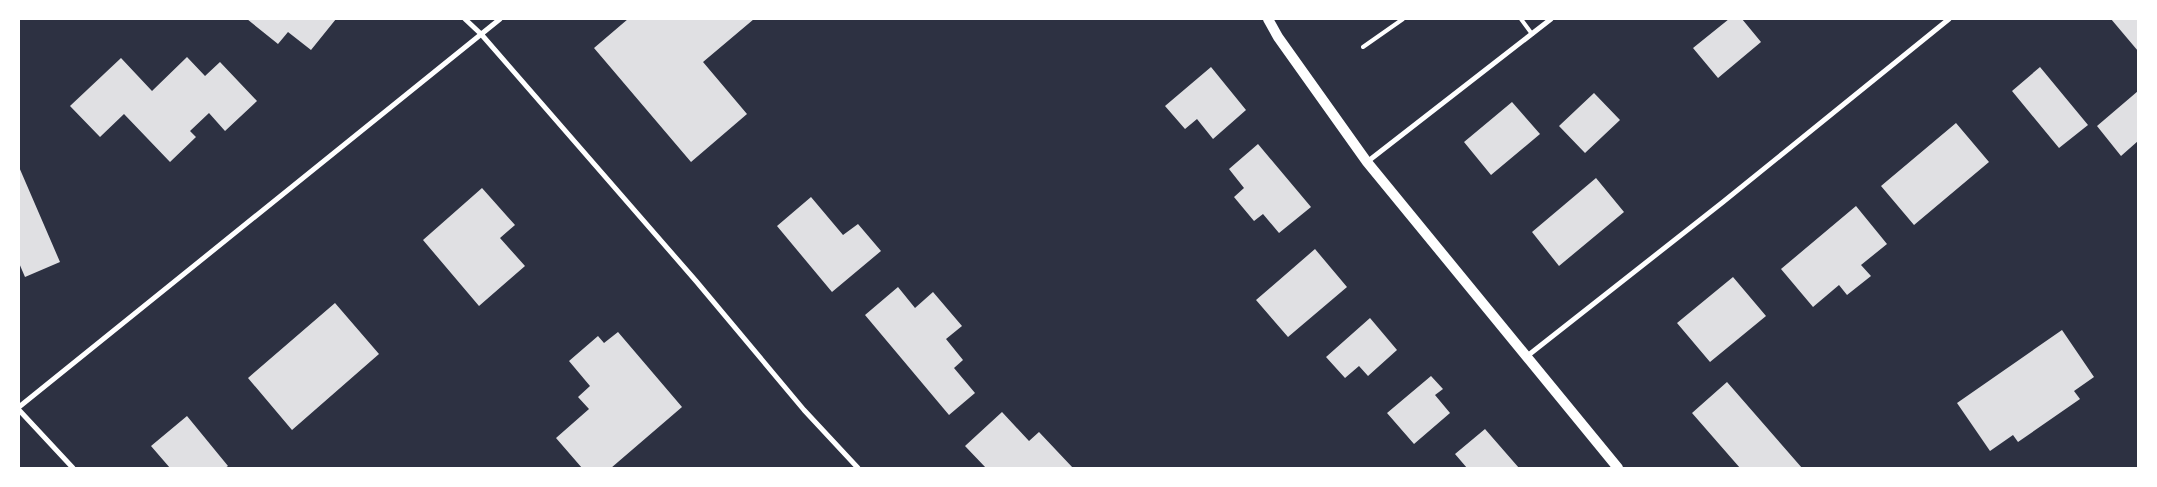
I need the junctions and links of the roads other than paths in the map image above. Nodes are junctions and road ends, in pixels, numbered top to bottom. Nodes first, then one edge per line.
1 (465, 19) edge
2 (500, 19) edge
3 (1268, 19) edge
4 (1403, 19) edge
5 (1521, 19) edge
6 (1551, 19) edge
7 (1949, 19) edge
8 (481, 34) junction
9 (1532, 34) junction
10 (1362, 48) dead end
11 (1368, 162) junction
12 (1526, 358) junction
13 (19, 408) edge
14 (73, 468) edge
15 (858, 468) edge
16 (1618, 468) edge

1 - 8 street
2 - 8 street
3 - 11 main road
4 - 10 lane
5 - 9 lane
6 - 9 street
7 - 12 street
8 - 13 street
8 - 15 street
9 - 11 street
11 - 12 main road
12 - 16 main road
13 - 14 street

